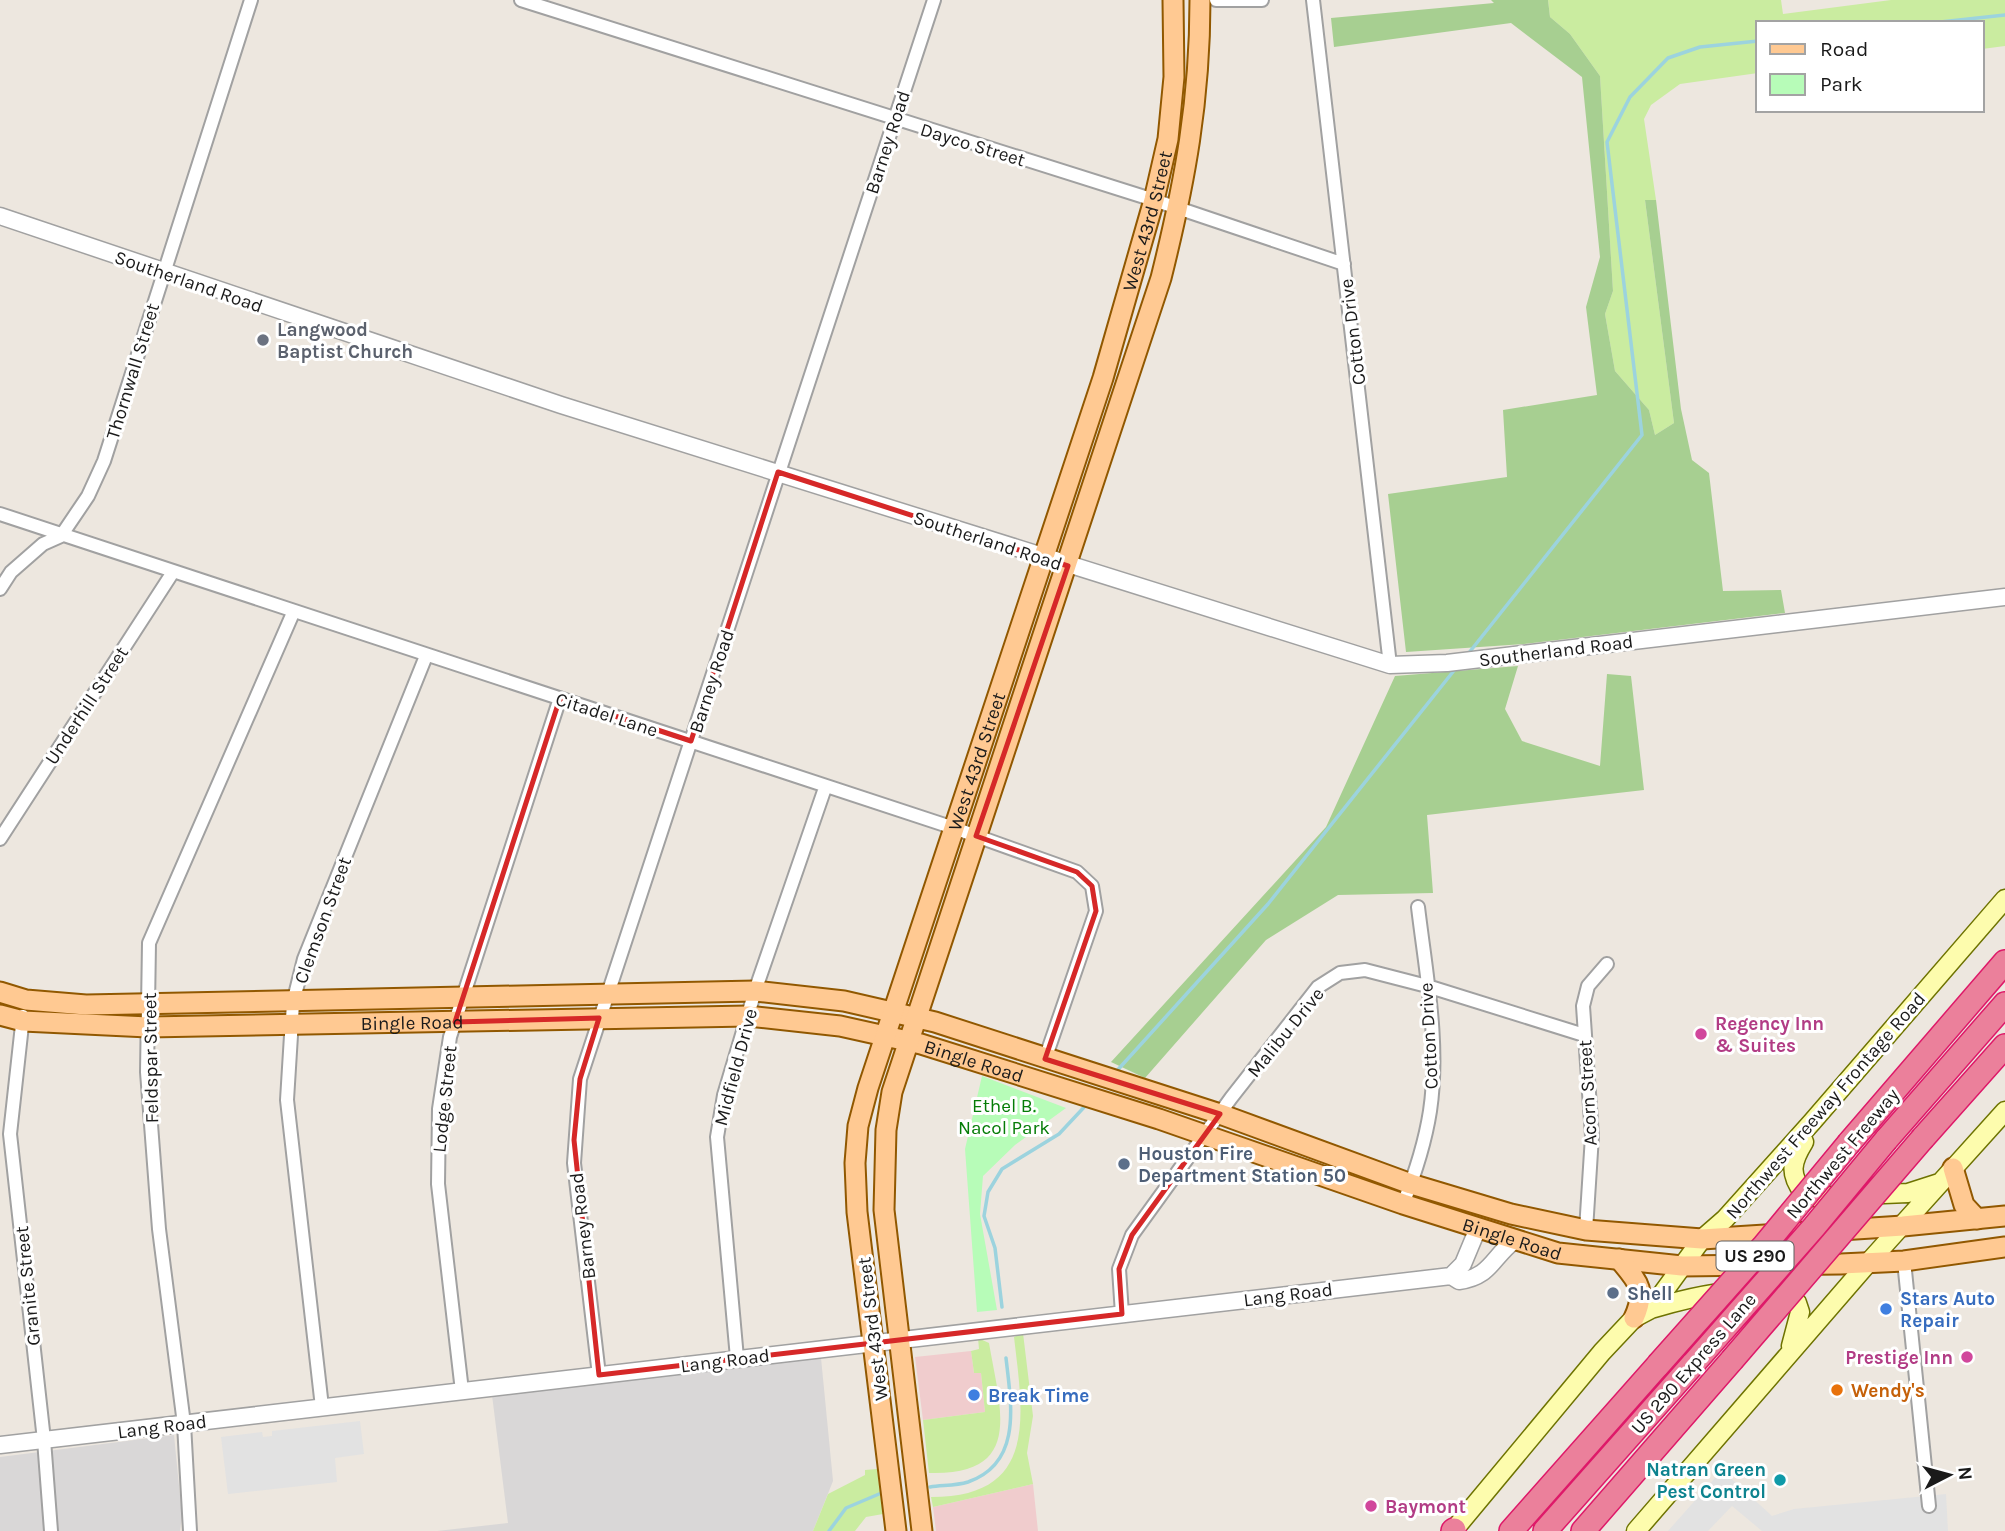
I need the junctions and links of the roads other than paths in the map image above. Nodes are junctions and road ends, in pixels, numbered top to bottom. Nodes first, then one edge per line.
1 (251, 0) edge
2 (521, 0) edge
3 (934, 0) edge
4 (1173, 0) edge
5 (1200, 0) edge
6 (1216, 0) edge
7 (1262, 0) edge
8 (1313, 0) edge
9 (895, 119) junction
10 (1154, 201) junction
11 (1179, 209) junction
12 (0, 216) edge
13 (1344, 264) junction
14 (163, 272) junction
15 (1103, 378) junction
16 (1128, 383) junction
17 (778, 472) junction
18 (0, 514) edge
19 (61, 536) junction
20 (1042, 557) junction
21 (1068, 566) junction
22 (173, 572) junction
23 (0, 589) edge
24 (2005, 597) edge
25 (293, 613) junction
26 (426, 656) junction
27 (1390, 665) junction
28 (1001, 694) junction
29 (560, 698) junction
30 (1022, 702) junction
31 (691, 741) junction
32 (825, 788) junction
33 (954, 828) junction
34 (976, 836) junction
35 (0, 839) edge
36 (2005, 899) edge
37 (1418, 907) dead end
38 (2005, 962) edge
39 (1607, 964) dead end
40 (1427, 986) junction
41 (755, 991) junction
42 (0, 992) edge
43 (608, 993) junction
44 (463, 998) junction
45 (26, 1000) junction
46 (293, 1003) junction
47 (2005, 1004) edge
48 (148, 1005) junction
49 (892, 1011) junction
50 (0, 1016) edge
51 (748, 1016) junction
52 (915, 1017) junction
53 (599, 1018) junction
54 (23, 1021) junction
55 (455, 1022) junction
56 (291, 1026) junction
57 (148, 1027) junction
58 (884, 1035) junction
59 (1584, 1035) junction
60 (908, 1041) junction
61 (2005, 1046) edge
62 (1045, 1059) junction
63 (1166, 1098) junction
64 (1828, 1103) junction
65 (2005, 1111) edge
66 (1220, 1114) junction
67 (1159, 1119) junction
68 (1205, 1135) junction
69 (1947, 1175) junction
70 (1411, 1184) junction
71 (1404, 1204) junction
72 (884, 1210) junction
73 (857, 1212) junction
74 (2005, 1216) edge
75 (1977, 1219) junction
76 (1903, 1226) junction
77 (1478, 1227) junction
78 (1580, 1229) junction
79 (1702, 1239) junction
80 (1515, 1240) junction
81 (2005, 1247) edge
82 (1619, 1259) junction
83 (1904, 1261) junction
84 (1868, 1263) junction
85 (1682, 1266) junction
86 (1451, 1276) junction
87 (1642, 1313) junction
88 (1122, 1314) junction
89 (901, 1339) junction
90 (875, 1342) junction
91 (737, 1358) junction
92 (1783, 1362) junction
93 (599, 1375) junction
94 (462, 1391) junction
95 (322, 1407) junction
96 (184, 1424) junction
97 (44, 1440) junction
98 (0, 1445) edge
99 (1929, 1506) dead end
100 (51, 1531) edge
101 (190, 1531) edge
102 (896, 1531) edge
103 (922, 1531) edge
104 (1453, 1531) edge
105 (1511, 1531) edge
106 (1545, 1531) edge
107 (1583, 1531) edge
108 (1636, 1531) edge

1 - 14 street, Thornwall Street
2 - 9 street, Dayco Street
3 - 9 street, Barney Road
4 - 10 main road, West 43rd Street
5 - 11 main road, West 43rd Street
6 - 7 street
8 - 13 street, Cotton Drive
9 - 10 street, Dayco Street
9 - 17 street, Barney Road
10 - 11 street, Dayco Street
10 - 15 main road, West 43rd Street
11 - 13 street, Dayco Street
11 - 16 main road, West 43rd Street
12 - 14 street, Southerland Road
13 - 27 street, Cotton Drive
14 - 17 street, Southerland Road
14 - 19 street, Thornwall Street
15 - 16 main road
15 - 20 main road, West 43rd Street
16 - 21 main road, West 43rd Street
17 - 20 street, Southerland Road
17 - 31 street, Barney Road
18 - 19 street, Citadel Lane
19 - 22 street, Citadel Lane
19 - 23 street, Thornwall Street
20 - 21 street, Southerland Road
20 - 28 main road, West 43rd Street
21 - 27 street, Southerland Road
21 - 30 main road, West 43rd Street
22 - 25 street, Citadel Lane
22 - 35 street, Underhill Street
24 - 27 street, Southerland Road
25 - 26 street, Citadel Lane
25 - 48 street, Feldspar Street
26 - 29 street, Citadel Lane
26 - 46 street, Clemson Street
28 - 30 main road
28 - 33 main road, West 43rd Street
29 - 31 street, Citadel Lane
29 - 44 street, Lodge Street
30 - 34 main road, West 43rd Street
31 - 32 street, Citadel Lane
31 - 43 street, Barney Road
32 - 33 street, Citadel Lane
32 - 41 street, Midfield Drive
33 - 34 street, Citadel Lane
33 - 49 main road, West 43rd Street
34 - 52 main road, West 43rd Street
34 - 62 street, Citadel Lane
36 - 64 main road, Northwest Freeway Frontage Road
37 - 40 street, Cotton Drive
38 - 105 highway, Northwest Freeway / US 290, bridge
39 - 59 street, Acorn Street
40 - 59 street, Malibu Drive
40 - 66 street, Malibu Drive
40 - 70 street, Cotton Drive
41 - 43 main road, Bingle Road
41 - 49 main road, Bingle Road
41 - 51 street, Midfield Drive
42 - 45 main road, Bingle Road
43 - 44 main road, Bingle Road
43 - 53 street, Barney Road
44 - 46 main road, Bingle Road
44 - 55 street, Lodge Street
45 - 48 main road, Bingle Road
45 - 54 street, Granite Street
46 - 48 main road, Bingle Road
46 - 56 street, Clemson Street
47 - 106 highway, US 290 Express Lane, bridge
48 - 57 street, Feldspar Street
49 - 52 main road, Bingle Road
49 - 58 main road, West 43rd Street
50 - 54 main road, Bingle Road
51 - 53 main road, Bingle Road
51 - 58 main road, Bingle Road
51 - 91 street, Midfield Drive
52 - 60 main road, West 43rd Street
52 - 62 main road, Bingle Road
53 - 55 main road, Bingle Road
53 - 93 street, Barney Road
54 - 57 main road, Bingle Road
54 - 97 street, Granite Street
55 - 56 main road, Bingle Road
55 - 94 street, Lodge Street
56 - 57 main road, Bingle Road
56 - 95 street, Clemson Street
57 - 96 street, Feldspar Street
58 - 60 main road, Bingle Road
58 - 73 main road, West 43rd Street
59 - 78 street, Acorn Street
60 - 67 main road, Bingle Road
60 - 72 main road, West 43rd Street
61 - 107 highway, US 290, bridge
62 - 63 main road, Bingle Road
63 - 66 main road, Bingle Road
63 - 67 main road
64 - 69 main road
64 - 79 main road, Northwest Freeway Frontage Road
65 - 69 main road
66 - 68 street, Malibu Drive
66 - 70 main road, Bingle Road
67 - 68 main road, Bingle Road
68 - 71 main road, Bingle Road
68 - 88 street, Malibu Drive
69 - 75 main road
69 - 76 main road
70 - 71 street, Cotton Drive
70 - 78 main road, Bingle Road
71 - 77 main road, Bingle Road
72 - 73 main road
72 - 89 main road, West 43rd Street
73 - 90 main road, West 43rd Street
74 - 75 main road, Bingle Road
75 - 76 main road, Bingle Road
76 - 79 main road, Bingle Road
76 - 84 main road
77 - 78 main road
77 - 80 main road, Bingle Road
77 - 86 street
78 - 79 main road, Bingle Road
79 - 85 main road, Northwest Freeway Frontage Road
80 - 82 main road, Bingle Road
80 - 86 street, Lang Road
81 - 83 main road, Bingle Road
82 - 85 main road, Bingle Road
82 - 87 main road
83 - 84 main road, Bingle Road
83 - 99 street
84 - 85 main road, Bingle Road
84 - 92 main road
85 - 87 main road, Northwest Freeway Frontage Road
86 - 88 street, Lang Road
87 - 92 main road
87 - 104 main road, Northwest Freeway Frontage Road
88 - 89 street, Lang Road
89 - 90 street, Lang Road
89 - 103 main road, West 43rd Street
90 - 91 street, Lang Road
90 - 102 main road, West 43rd Street
91 - 93 street, Lang Road
92 - 108 main road
93 - 94 street, Lang Road
94 - 95 street, Lang Road
95 - 96 street, Lang Road
96 - 97 street, Lang Road
96 - 101 street, Feldspar Street
97 - 98 street, Lang Road
97 - 100 street, Granite Street

